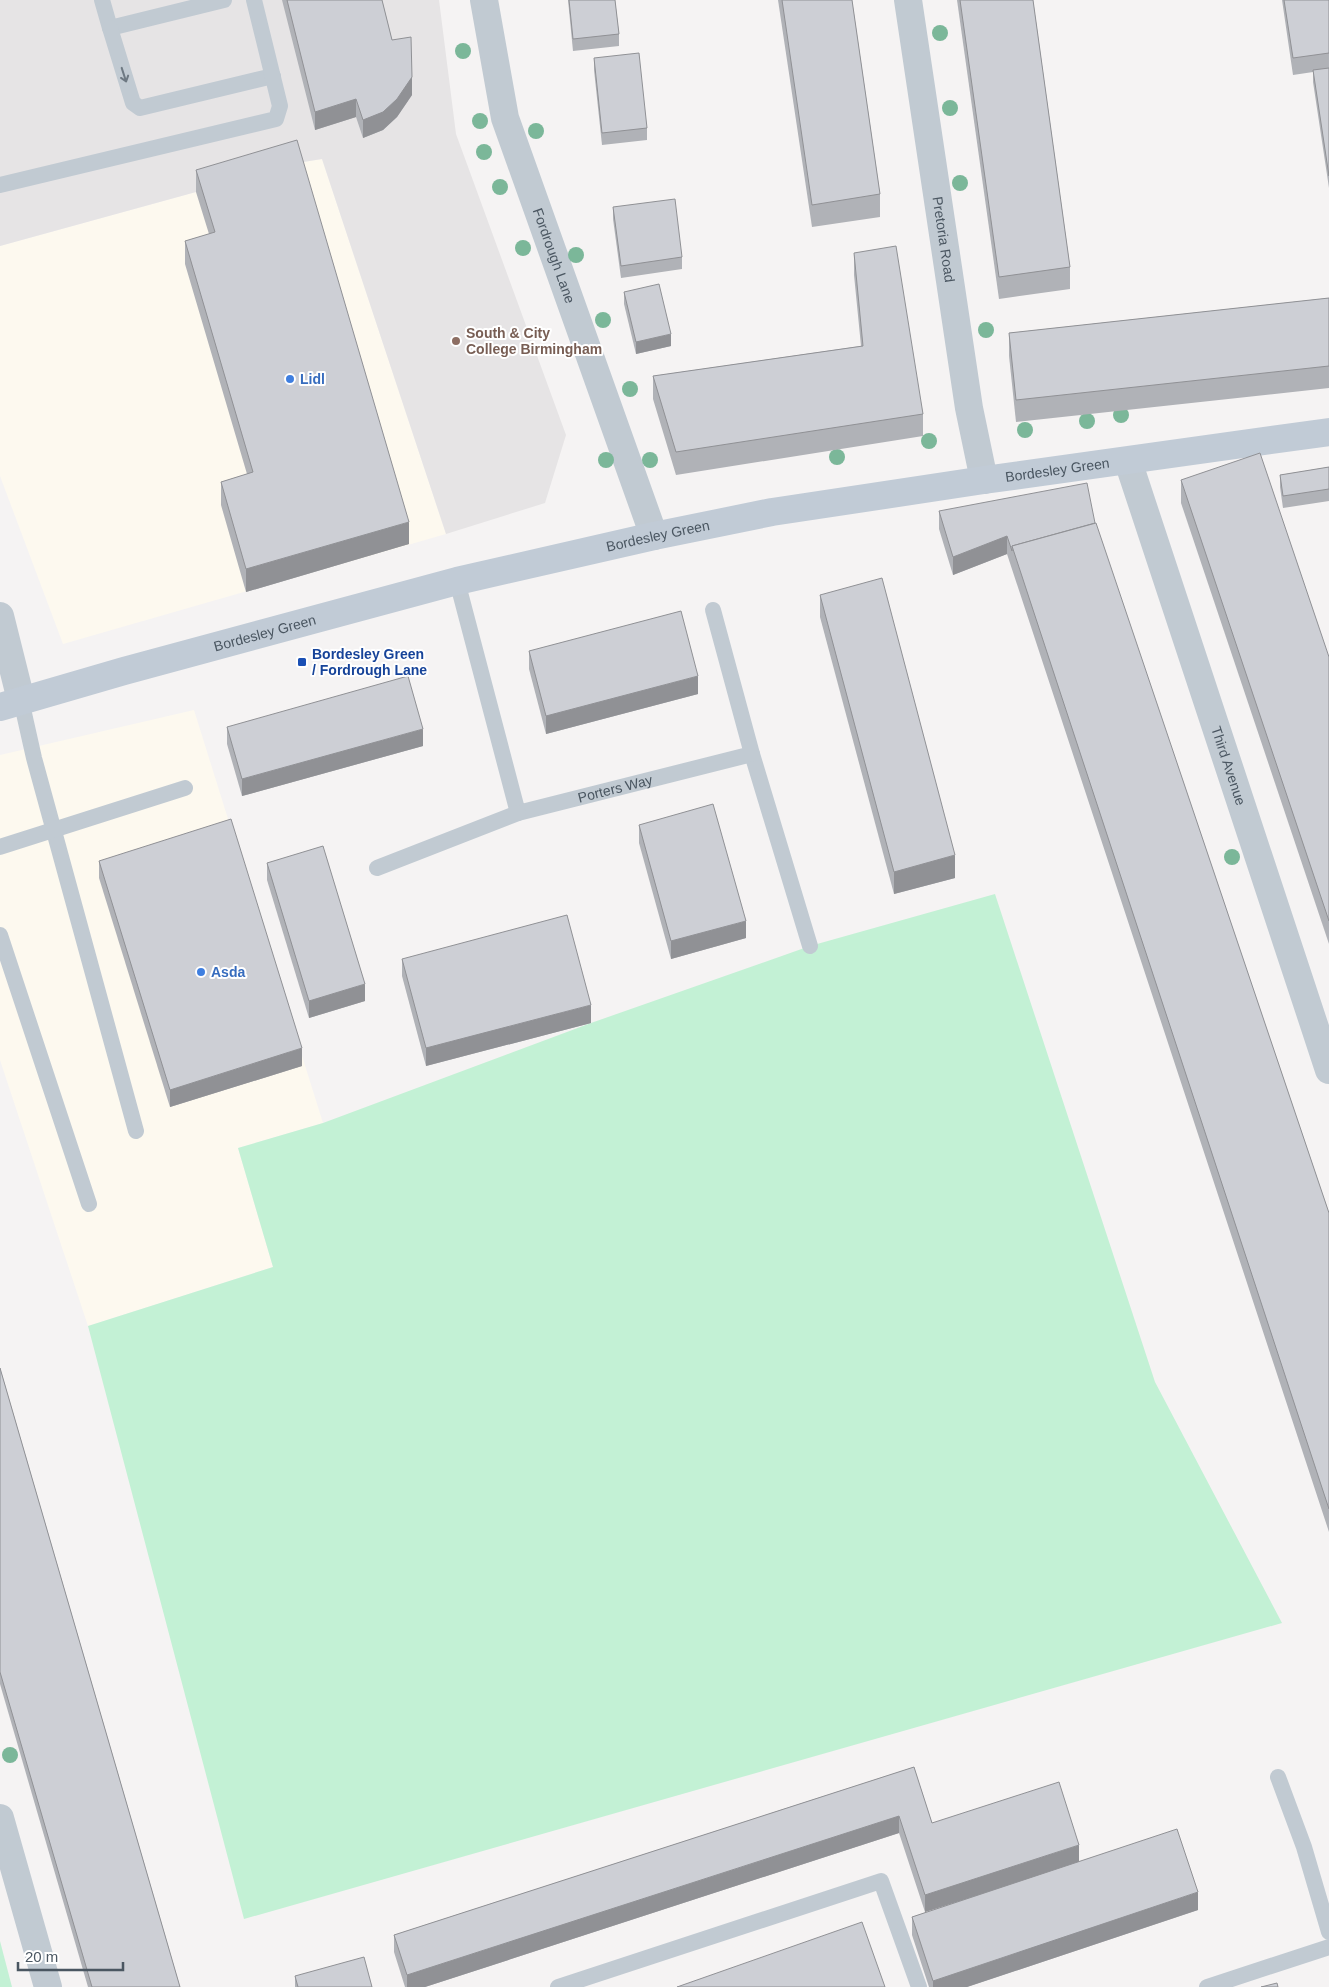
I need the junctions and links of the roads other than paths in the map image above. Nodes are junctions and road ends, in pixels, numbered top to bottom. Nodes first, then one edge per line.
1 (102, 0) edge
2 (224, 0) edge
3 (254, 0) edge
4 (484, 0) edge
5 (908, 0) edge
6 (110, 28) junction
7 (273, 76) junction
8 (0, 185) edge
9 (1329, 432) edge
10 (1128, 461) junction
11 (984, 480) junction
12 (654, 536) junction
13 (457, 581) junction
14 (713, 610) dead end
15 (0, 616) edge
16 (10, 703) edge
17 (752, 754) junction
18 (185, 788) dead end
19 (518, 813) junction
20 (53, 831) junction
21 (0, 847) edge
22 (377, 868) dead end
23 (0, 935) edge
24 (810, 946) dead end
25 (1329, 1070) edge
26 (136, 1131) dead end
27 (88, 1204) dead end
28 (1278, 1777) dead end
29 (0, 1818) edge
30 (1329, 1932) edge
31 (1329, 1947) edge
32 (48, 1987) edge
33 (558, 1987) edge
34 (918, 1987) edge
35 (1208, 1987) edge

1 - 6 lane
2 - 6 lane
3 - 7 lane
4 - 12 street, Fordrough Lane
5 - 11 street, Pretoria Road
6 -> 7 lane
7 - 8 lane
9 - 10 main road, Bordesley Green
10 - 11 main road, Bordesley Green
10 - 25 street, Third Avenue
11 - 12 main road, Bordesley Green
12 - 13 main road, Bordesley Green
13 - 16 main road, Bordesley Green
13 - 19 lane
14 - 17 lane
15 - 16 street
16 - 20 lane
17 - 19 lane, Porters Way
17 - 24 lane
18 - 20 lane
19 - 22 lane, Porters Way
20 - 21 lane
20 - 26 lane
23 - 27 lane
28 - 30 lane
29 - 32 street
31 - 35 lane
33 - 34 lane

